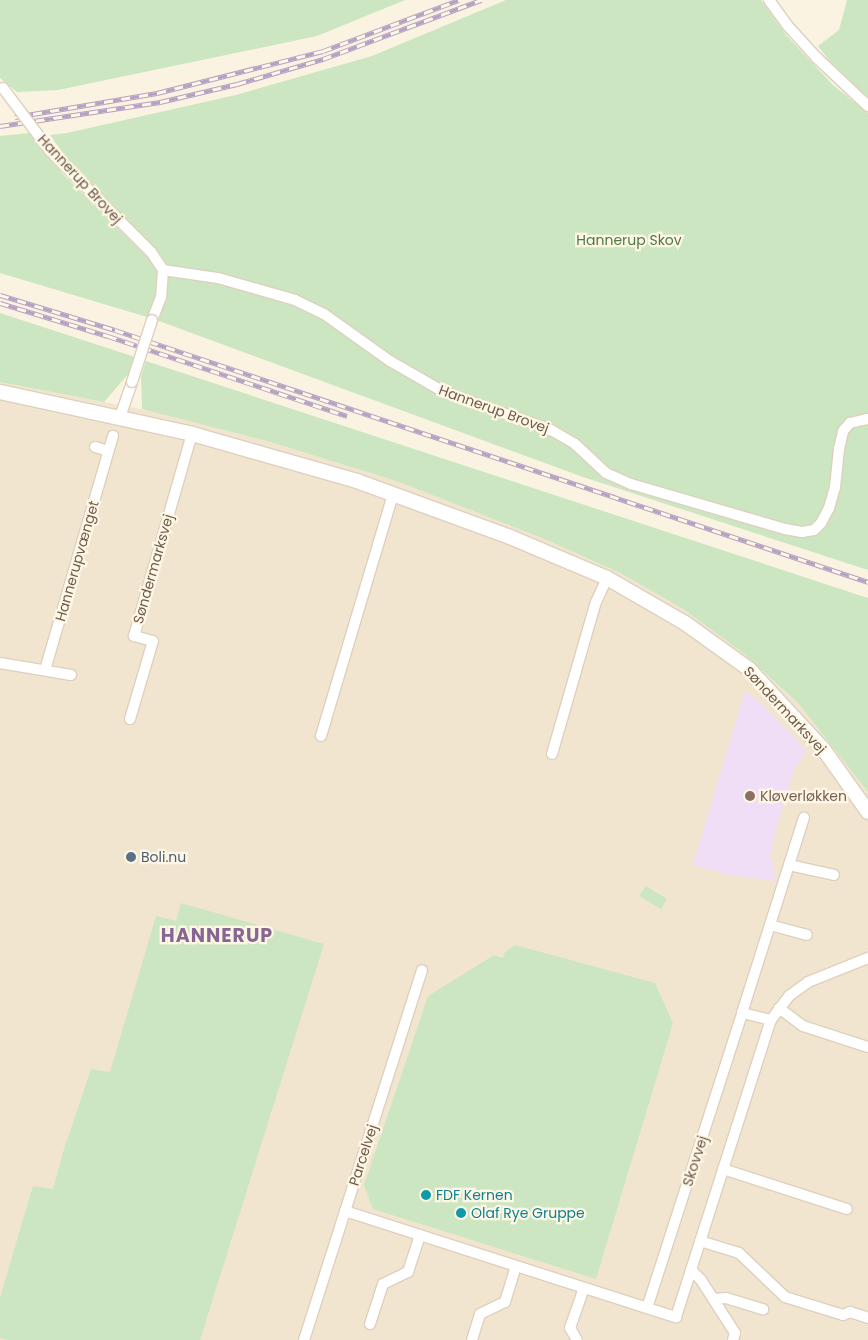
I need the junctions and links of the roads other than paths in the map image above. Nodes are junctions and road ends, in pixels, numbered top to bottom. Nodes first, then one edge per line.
1 (769, 0) edge
2 (2, 86) edge
3 (868, 106) edge
4 (163, 270) junction
5 (0, 392) edge
6 (120, 417) junction
7 (868, 420) edge
8 (192, 434) junction
9 (112, 436) dead end
10 (95, 447) dead end
11 (108, 451) junction
12 (393, 494) junction
13 (607, 578) junction
14 (0, 663) edge
15 (45, 670) junction
16 (71, 675) dead end
17 (130, 719) dead end
18 (321, 736) dead end
19 (552, 754) dead end
20 (868, 812) edge
21 (804, 818) dead end
22 (789, 865) junction
23 (834, 875) dead end
24 (770, 925) junction
25 (807, 935) dead end
26 (868, 958) edge
27 (422, 970) dead end
28 (779, 1008) junction
29 (742, 1013) junction
30 (771, 1020) junction
31 (868, 1047) edge
32 (723, 1169) junction
33 (848, 1209) dead end
34 (345, 1211) junction
35 (420, 1235) junction
36 (700, 1241) junction
37 (516, 1266) junction
38 (691, 1270) junction
39 (584, 1288) junction
40 (713, 1299) junction
41 (647, 1308) junction
42 (763, 1309) dead end
43 (868, 1318) edge
44 (370, 1324) dead end
45 (304, 1340) edge
46 (472, 1340) edge
47 (577, 1340) edge
48 (733, 1340) edge

1 - 3 street
2 - 4 street, Hannerup Brovej, bridge
4 - 6 street, bridge
4 - 7 street, Hannerup Brovej
5 - 6 street, Søndermarksvej
6 - 8 street, Søndermarksvej
8 - 12 street, Søndermarksvej
8 - 17 street, Søndermarksvej
9 - 11 street, Hannerupvænget
10 - 11 street
11 - 15 street, Hannerupvænget
12 - 13 street, Søndermarksvej
12 - 18 street
13 - 19 street
13 - 20 street, Søndermarksvej
14 - 15 street
15 - 16 street
21 - 22 street, Skovvej
22 - 23 street
22 - 24 street, Skovvej
24 - 25 street
24 - 29 street, Skovvej
26 - 28 street
27 - 34 street, Parcelvej
28 - 30 street
28 - 31 street
29 - 30 street
29 - 41 street, Skovvej
30 - 32 street
32 - 33 street
32 - 36 street
34 - 35 street
34 - 45 street, Parcelvej
35 - 37 street
35 - 44 street
36 - 38 street
36 - 43 street
37 - 39 street
37 - 46 street
38 - 40 street
38 - 41 street
39 - 41 street
39 - 47 street
40 - 42 street
40 - 48 street

